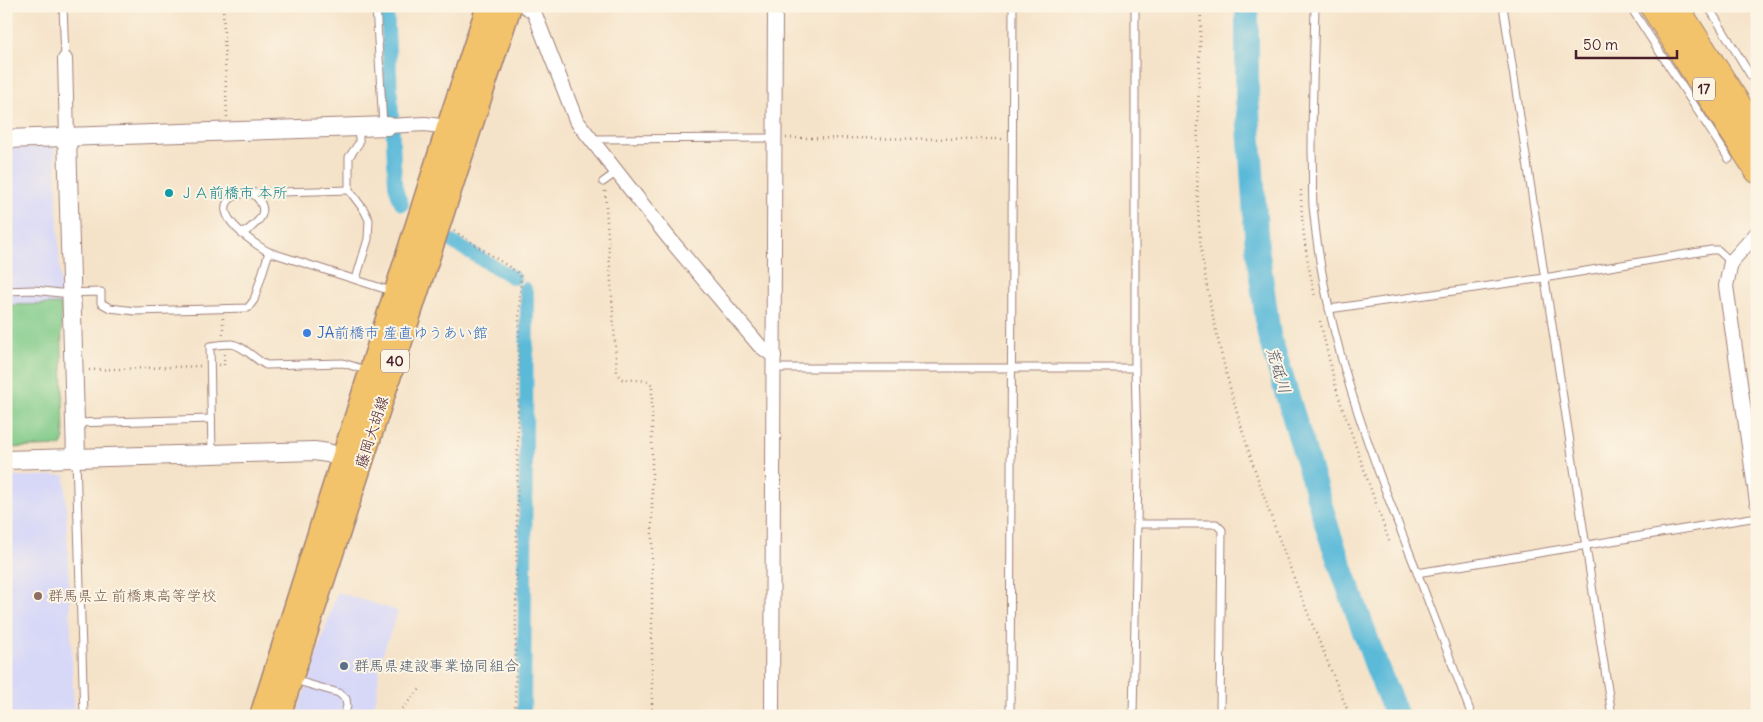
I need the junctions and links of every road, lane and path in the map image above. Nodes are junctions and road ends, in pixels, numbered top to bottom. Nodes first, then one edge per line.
1 (62, 6) edge
2 (223, 6) edge
3 (376, 6) edge
4 (488, 6) edge
5 (510, 6) edge
6 (525, 6) edge
7 (775, 6) edge
8 (1013, 6) edge
9 (1135, 6) edge
10 (1201, 6) edge
11 (1315, 6) edge
12 (1503, 6) edge
13 (1630, 6) edge
14 (1652, 6) edge
15 (1676, 6) edge
16 (1708, 6) edge
17 (65, 59) joint
18 (1757, 86) edge
19 (389, 126) junction
20 (448, 127) junction
21 (359, 128) junction
22 (227, 132) junction
23 (1757, 133) edge
24 (67, 137) junction
25 (775, 138) junction
26 (6, 139) edge
27 (1013, 139) junction
28 (591, 140) junction
29 (1729, 159) dead end
30 (1757, 171) edge
31 (617, 172) junction
32 (603, 182) joint
33 (349, 190) junction
34 (252, 193) junction
35 (440, 222) junction
36 (1757, 233) edge
37 (242, 234) junction
38 (269, 252) junction
39 (1731, 262) junction
40 (1544, 278) junction
41 (356, 279) junction
42 (6, 290) edge
43 (71, 293) junction
44 (396, 293) junction
45 (1329, 309) junction
46 (222, 310) junction
47 (224, 345) junction
48 (774, 362) junction
49 (210, 365) junction
50 (1135, 368) junction
51 (1012, 369) junction
52 (73, 371) junction
53 (372, 372) junction
54 (211, 419) junction
55 (75, 423) junction
56 (212, 454) junction
57 (76, 458) junction
58 (6, 460) edge
59 (353, 461) junction
60 (1757, 502) edge
61 (1757, 517) edge
62 (1137, 524) junction
63 (1586, 545) junction
64 (1417, 573) junction
65 (291, 679) junction
66 (420, 689) dead end
67 (84, 716) edge
68 (261, 716) edge
69 (279, 716) edge
70 (344, 716) edge
71 (395, 716) edge
72 (515, 716) edge
73 (652, 716) edge
74 (772, 716) edge
75 (1010, 716) edge
76 (1134, 716) edge
77 (1220, 716) edge
78 (1350, 716) edge
79 (1472, 716) edge
80 (1612, 716) edge

1 - 17 lane
2 - 22 path
3 - 19 lane
4 - 20 main road, 藤岡大胡線 / 40
5 - 35 main road, 藤岡大胡線 / 40
6 - 28 street
7 - 25 street
8 - 27 lane
9 - 50 lane
10 - 78 path
11 - 45 lane
12 - 40 lane
13 - 29 lane
14 - 30 highway, 17
15 - 23 highway, 17
16 - 18 lane
17 - 24 street
19 - 20 street
19 - 21 street
20 - 44 main road, 藤岡大胡線 / 40
21 - 22 street
21 - 33 lane
22 - 24 street
24 - 26 street
24 - 43 street
25 - 27 path
25 - 28 lane
25 - 48 street
27 - 51 lane
28 - 31 street
31 - 32 lane
31 - 48 street
32 - 73 path
33 - 34 lane
33 - 41 lane
34 - 37 lane
34 - 37 lane
35 - 59 main road, 藤岡大胡線 / 40
35 - 72 path
36 - 39 street
37 - 38 lane
38 - 41 lane
38 - 46 lane
39 - 40 lane
39 - 60 street
40 - 45 lane
40 - 63 lane
41 - 44 lane
42 - 43 lane
43 - 46 lane
43 - 52 street
44 - 53 main road, 藤岡大胡線 / 40
45 - 64 lane
46 - 47 path
47 - 49 lane
47 - 49 path
47 - 53 lane
48 - 51 lane
48 - 74 street
49 - 52 path
49 - 54 lane
50 - 51 lane
50 - 62 lane
51 - 75 lane
52 - 55 street
53 - 59 main road, 藤岡大胡線 / 40
54 - 55 lane
54 - 56 lane
55 - 57 street
56 - 57 street
56 - 59 street
57 - 58 street
57 - 67 lane
59 - 65 main road, 藤岡大胡線 / 40
59 - 68 main road, 藤岡大胡線 / 40
61 - 63 lane
62 - 76 lane
62 - 77 lane
63 - 64 lane
63 - 80 lane
64 - 79 lane
65 - 69 main road, 藤岡大胡線 / 40
65 - 70 lane
66 - 71 path

